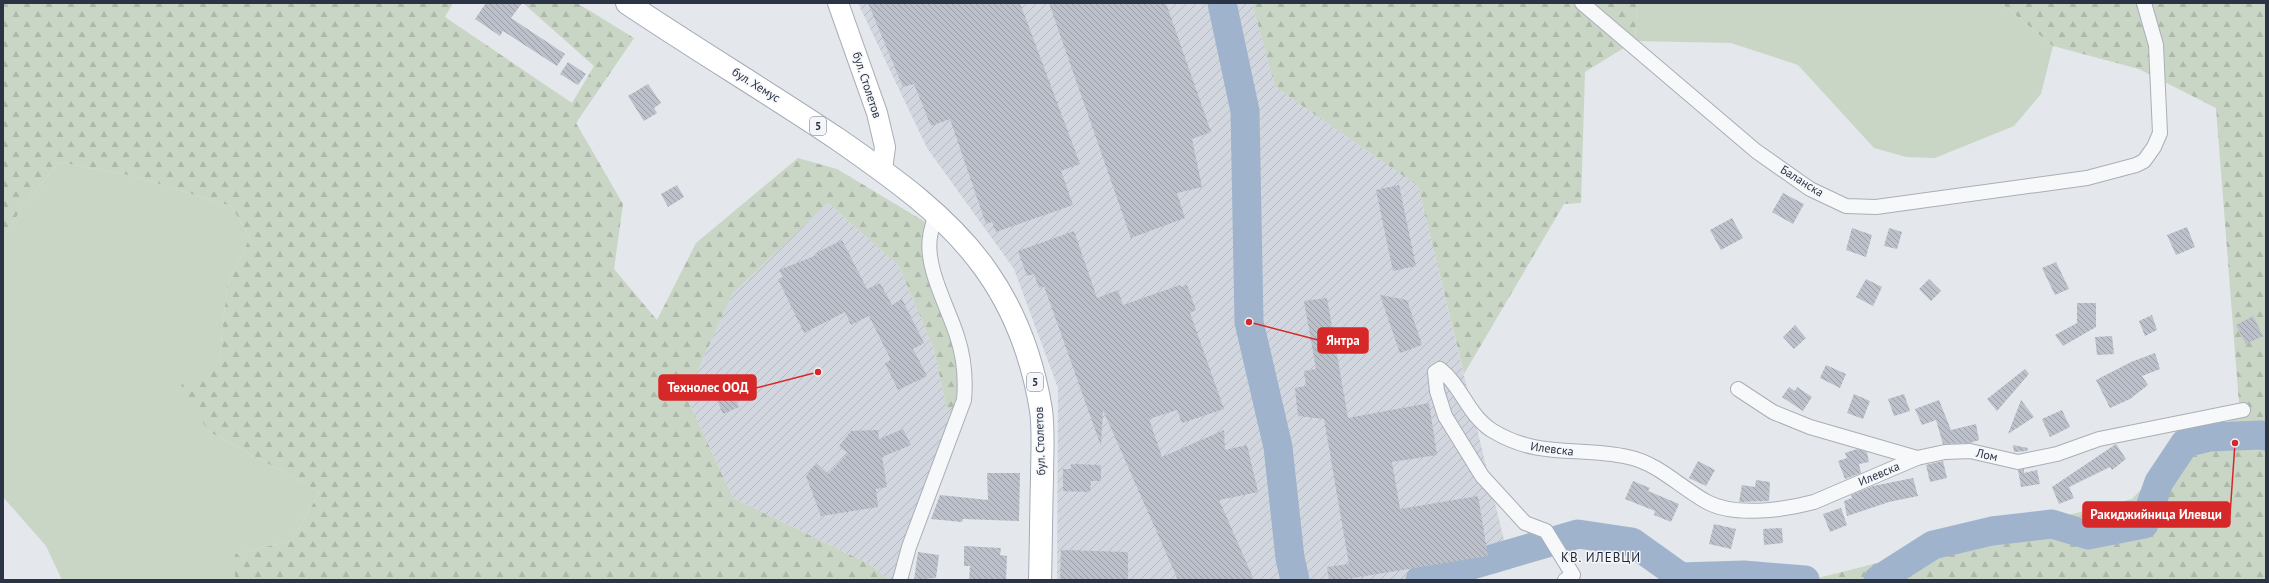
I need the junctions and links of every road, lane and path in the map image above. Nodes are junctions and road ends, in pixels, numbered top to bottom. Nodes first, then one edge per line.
1 (627, 3) edge
2 (838, 3) edge
3 (1582, 3) edge
4 (2144, 3) edge
5 (882, 170) junction
6 (936, 213) junction
7 (1738, 389) dead end
8 (2244, 410) dead end
9 (1917, 458) junction
10 (1569, 577) edge
11 (900, 580) edge
12 (1040, 580) edge

1 - 5 main road, бул. Хемус / 5
2 - 5 main road, бул. Столетов
3 - 4 street, Баланска
5 - 6 main road, 5
6 - 11 street
6 - 12 main road, бул. Столетов / 5
7 - 9 street, Лом
8 - 9 street, Лом
9 - 10 street, Илевска

